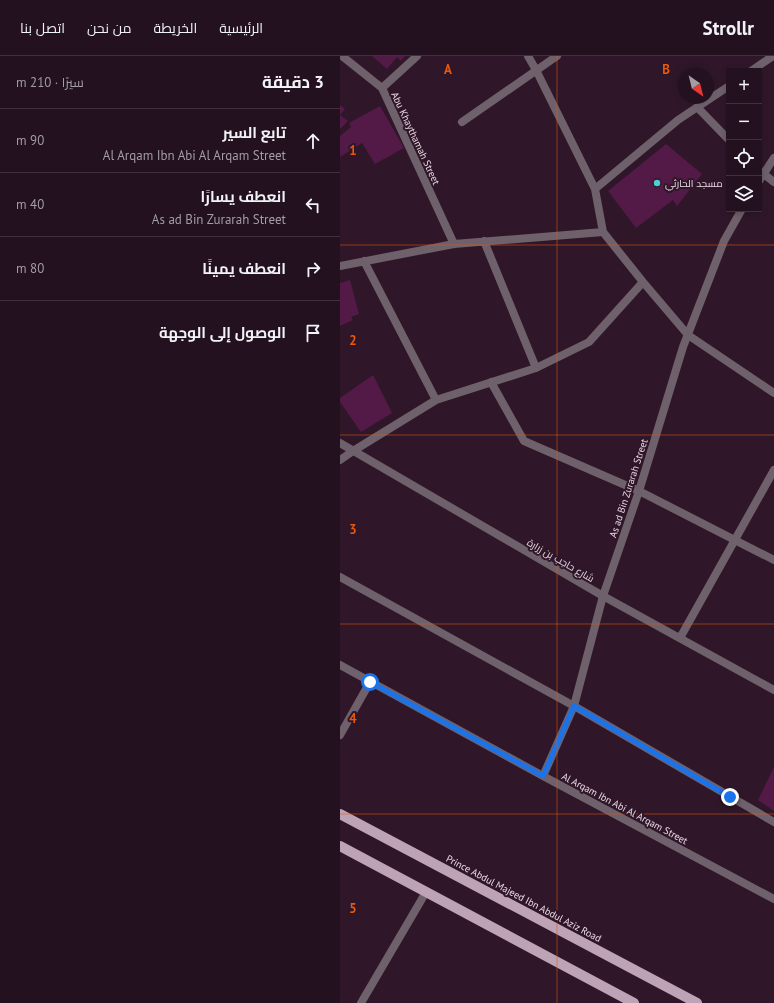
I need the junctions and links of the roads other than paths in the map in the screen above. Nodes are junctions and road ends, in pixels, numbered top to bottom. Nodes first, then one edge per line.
1 (417, 56) edge
2 (528, 56) edge
3 (556, 56) edge
4 (773, 56) edge
5 (346, 57) edge
6 (755, 68) edge
7 (536, 70) junction
8 (382, 88) junction
9 (726, 88) edge
10 (697, 108) junction
11 (462, 122) dead end
12 (726, 137) edge
13 (774, 158) edge
14 (762, 173) edge
15 (762, 176) edge
16 (774, 182) edge
17 (595, 188) junction
18 (740, 212) edge
19 (604, 232) junction
20 (484, 241) junction
21 (454, 244) junction
22 (364, 261) junction
23 (340, 266) edge
24 (643, 282) junction
25 (688, 335) junction
26 (536, 368) junction
27 (491, 382) junction
28 (774, 393) edge
29 (436, 400) junction
30 (340, 443) edge
31 (353, 451) junction
32 (340, 460) edge
33 (774, 470) edge
34 (639, 491) junction
35 (736, 540) junction
36 (774, 560) edge
37 (340, 577) edge
38 (603, 596) junction
39 (680, 638) junction
40 (340, 665) edge
41 (370, 682) junction
42 (774, 690) edge
43 (574, 706) junction
44 (340, 734) edge
45 (543, 776) junction
46 (340, 814) edge
47 (774, 822) edge
48 (340, 846) edge
49 (426, 892) junction
50 (774, 899) edge
51 (361, 1003) edge
52 (634, 1003) edge
53 (696, 1003) edge

1 - 8 street
2 - 7 street
3 - 7 street
4 - 6 street
5 - 8 street, Abu Khaythamah Street
7 - 11 street
7 - 17 street
8 - 21 street, Abu Khaythamah Street
9 - 10 street
10 - 12 street
10 - 17 street
13 - 14 street
15 - 16 street
17 - 19 street
18 - 25 street, As ad Bin Zurarah Street
19 - 20 street
19 - 24 street
20 - 21 street
20 - 26 street
21 - 22 street
22 - 23 street
22 - 29 street
24 - 25 street
24 - 26 street
25 - 28 street
25 - 34 street, As ad Bin Zurarah Street
26 - 27 street
27 - 29 street
27 - 34 street
29 - 31 street
30 - 31 street, شارع حاجب بن زرارة
31 - 32 street
31 - 38 street, شارع حاجب بن زرارة
33 - 35 street
34 - 35 street
34 - 38 street, As ad Bin Zurarah Street
35 - 36 street
35 - 39 street
37 - 43 street
38 - 39 street, شارع حاجب بن زرارة
38 - 43 street, As ad Bin Zurarah Street
39 - 42 street, شارع حاجب بن زرارة
40 - 41 street, Al Arqam Ibn Abi Al Arqam Street
41 - 44 street
41 - 45 street, Al Arqam Ibn Abi Al Arqam Street
43 - 45 street, As ad Bin Zurarah Street
43 - 47 street
45 - 50 street, Al Arqam Ibn Abi Al Arqam Street
46 - 53 main road, Prince Abdul Majeed Ibn Abdul Aziz Road
48 - 49 main road
49 - 51 street
49 - 52 main road

